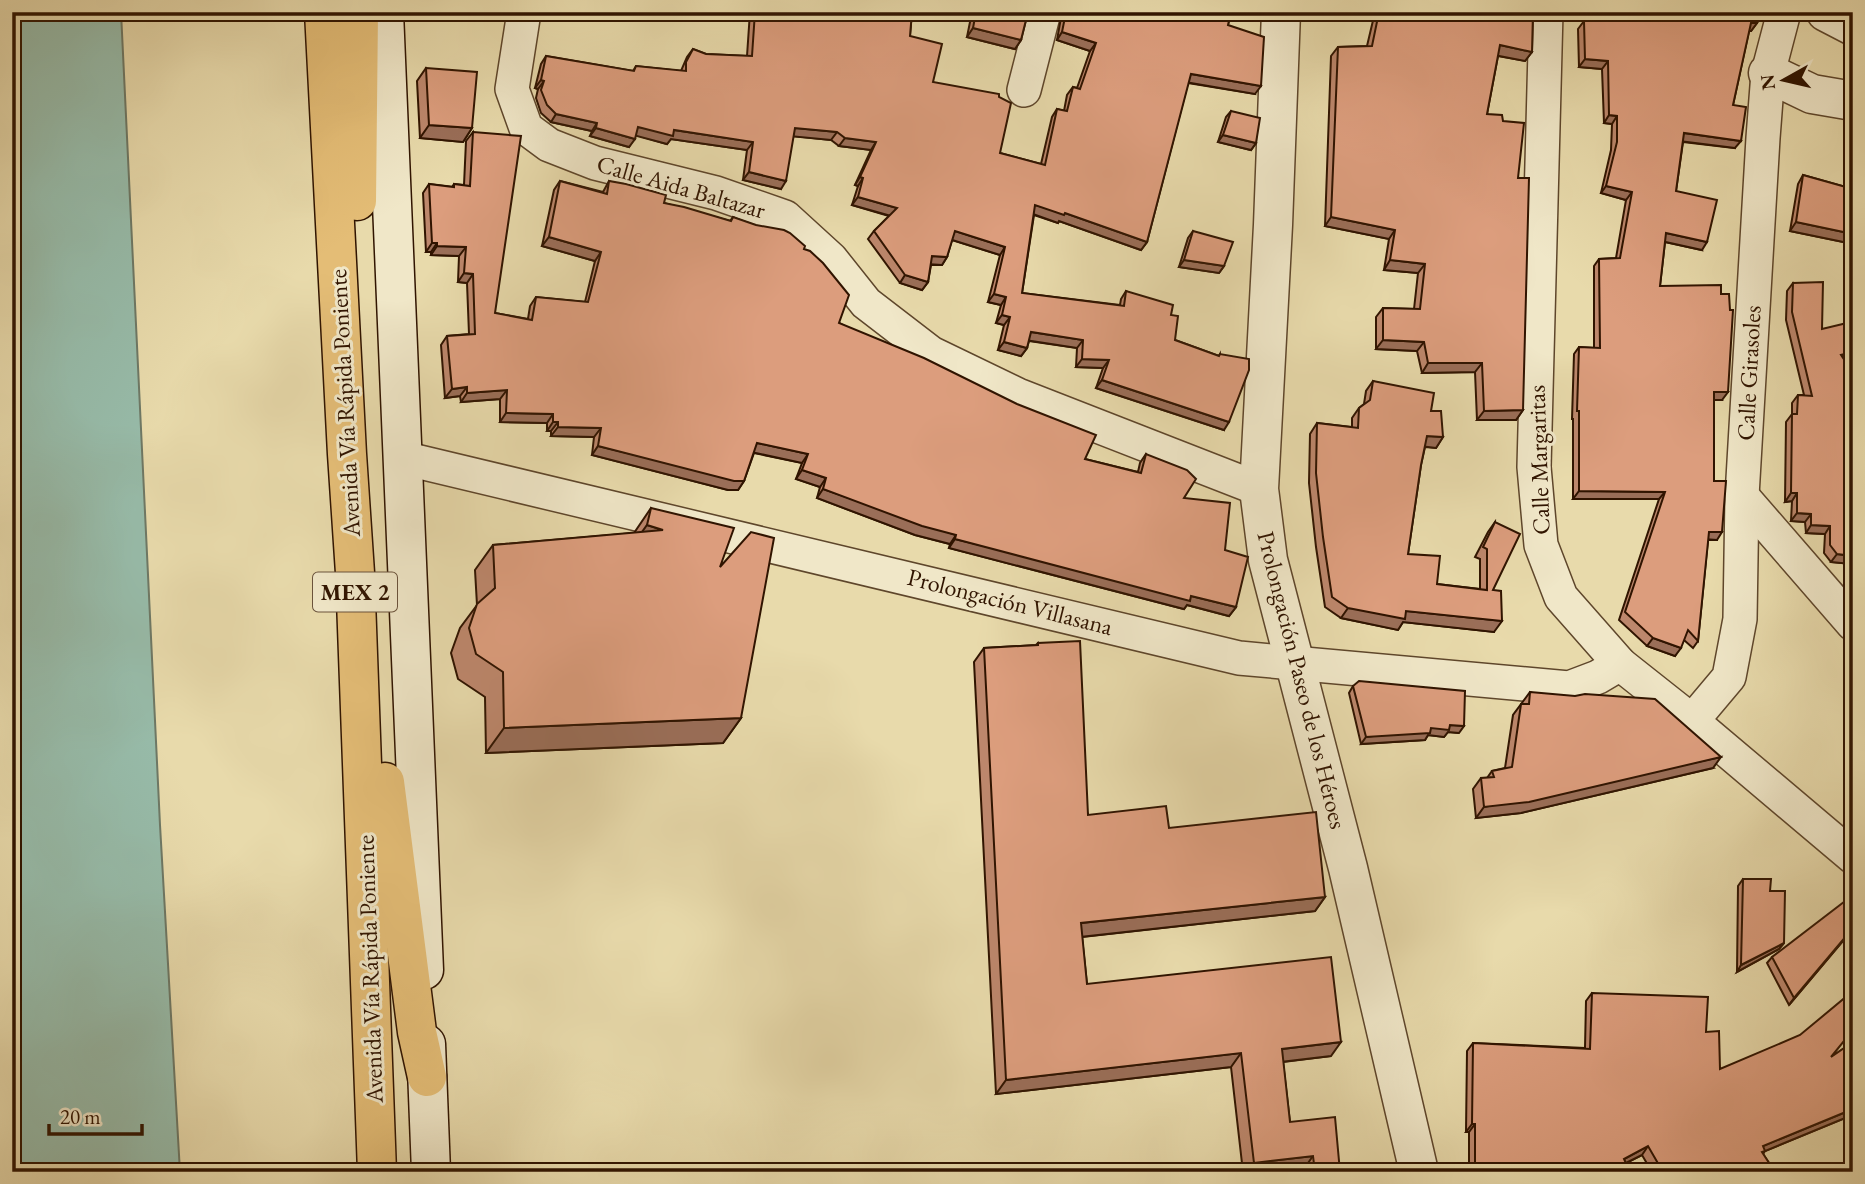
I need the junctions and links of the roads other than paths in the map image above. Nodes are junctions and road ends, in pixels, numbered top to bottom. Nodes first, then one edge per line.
1 (324, 12) edge
2 (359, 12) edge
3 (384, 12) edge
4 (524, 12) edge
5 (1044, 12) edge
6 (1281, 12) edge
7 (1546, 12) edge
8 (1784, 12) edge
9 (1826, 12) edge
10 (1853, 26) edge
11 (1768, 74) junction
12 (1024, 90) dead end
13 (1853, 100) edge
14 (347, 454) junction
15 (403, 458) junction
16 (1259, 489) junction
17 (1742, 496) junction
18 (355, 573) junction
19 (1853, 624) edge
20 (1295, 663) junction
21 (1620, 664) junction
22 (1692, 721) junction
23 (1853, 858) edge
24 (427, 1077) junction
25 (377, 1172) edge
26 (430, 1172) edge
27 (1419, 1172) edge

1 - 14 highway, Avenida Vía Rápida Poniente / MEX 2
2 - 14 highway
3 - 15 street
4 - 16 street, Calle Aida Baltazar
5 - 12 street
6 - 16 street, Prolongación Paseo de los Héroes
7 - 21 street, Calle Margaritas
8 - 11 street, Calle Girasoles
9 - 10 street
11 - 13 street
11 - 17 street, Calle Girasoles
14 - 18 highway, Avenida Vía Rápida Poniente / MEX 2
15 - 20 street, Prolongación Villasana
15 - 24 street
16 - 20 street, Prolongación Paseo de los Héroes
17 - 19 street
17 - 22 street, Calle Girasoles
18 - 24 highway
18 - 25 highway, Avenida Vía Rápida Poniente / MEX 2
20 - 21 street, Prolongación Villasana
20 - 27 street, Prolongación Paseo de los Héroes
21 - 22 street, Calle Margaritas
22 - 23 street, Calle Margaritas
24 - 26 street

